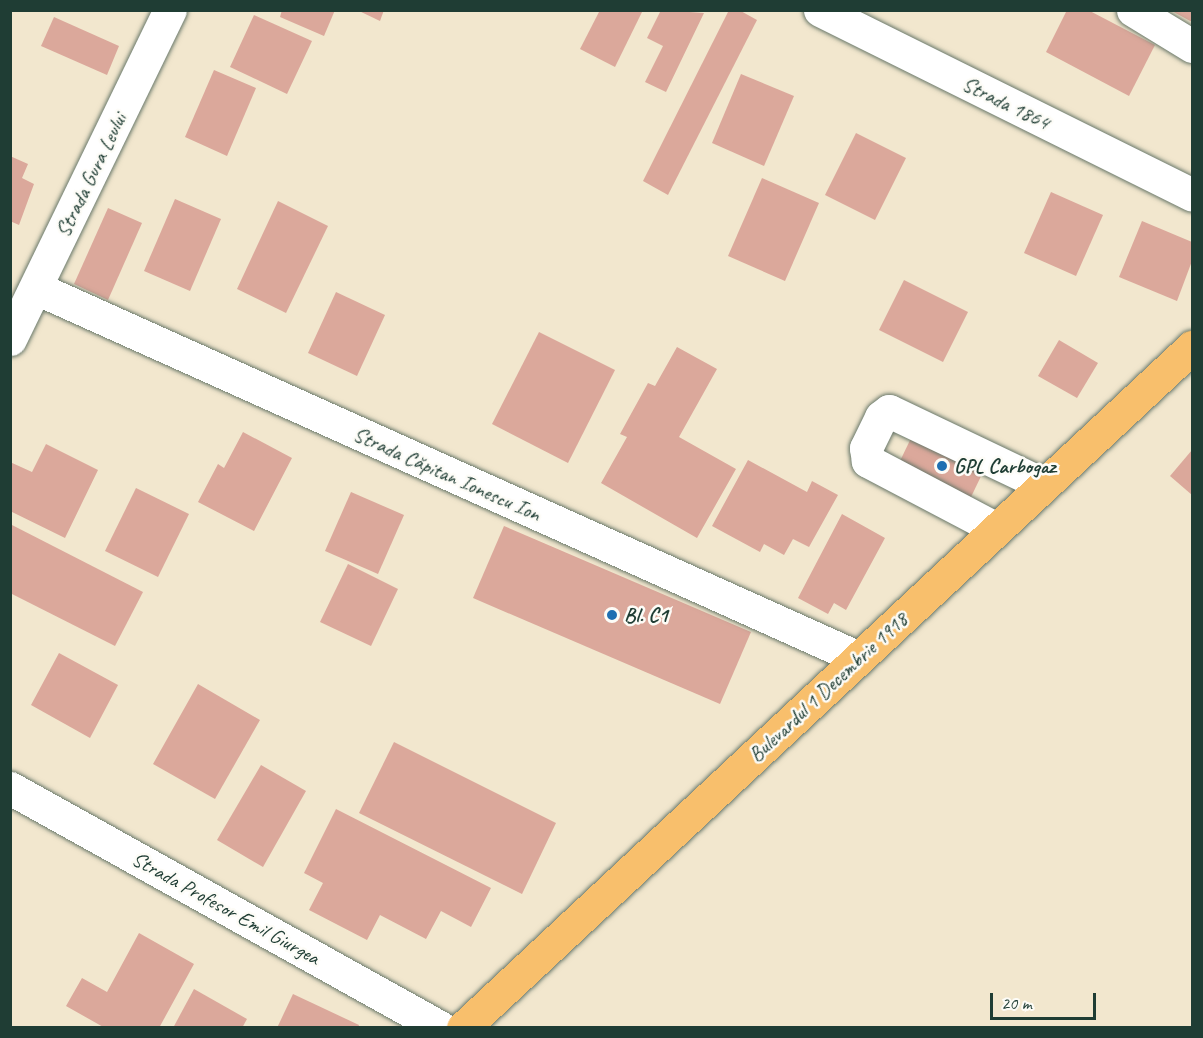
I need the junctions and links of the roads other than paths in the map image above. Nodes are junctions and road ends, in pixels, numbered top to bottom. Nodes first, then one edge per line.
1 (170, 10) edge
2 (820, 10) edge
3 (1133, 10) edge
4 (1192, 46) edge
5 (1192, 195) edge
6 (36, 288) junction
7 (10, 339) edge
8 (1192, 347) edge
9 (1042, 484) junction
10 (995, 528) junction
11 (859, 658) junction
12 (10, 788) edge
13 (441, 1028) edge
14 (463, 1028) edge

1 - 6 street, Strada Gura Leului
2 - 5 street, Strada 1864
3 - 4 street
6 - 7 street, Strada Gura Leului
6 - 11 street, Strada Căpitan Ionescu Ion
8 - 9 main road, Bulevardul 1 Decembrie 1918
9 - 10 main road, Bulevardul 1 Decembrie 1918
9 - 10 street
10 - 11 main road, Bulevardul 1 Decembrie 1918
11 - 14 main road, Bulevardul 1 Decembrie 1918
12 - 13 street, Strada Profesor Emil Giurgea

